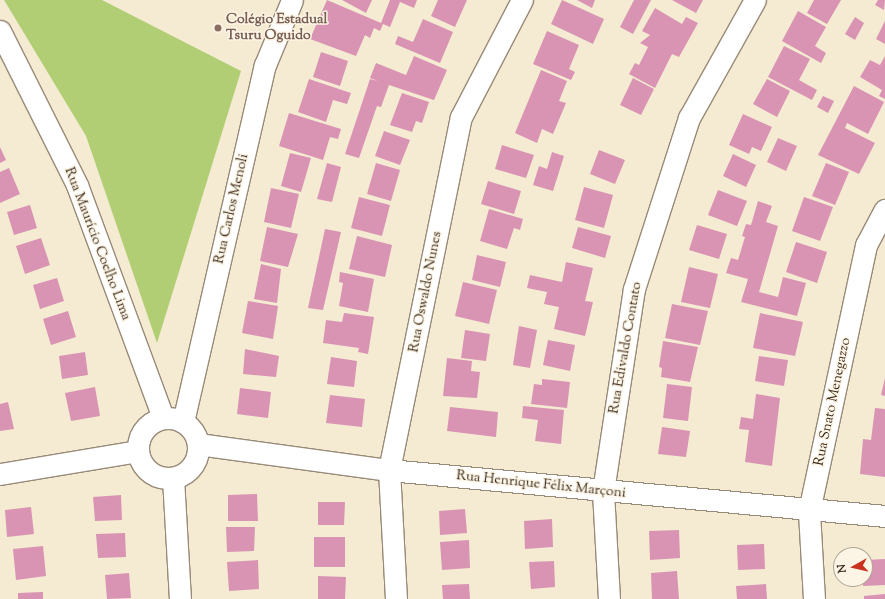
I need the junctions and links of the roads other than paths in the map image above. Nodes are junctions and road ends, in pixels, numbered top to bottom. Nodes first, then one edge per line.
1 (292, 0) edge
2 (522, 0) edge
3 (755, 0) edge
4 (0, 31) edge
5 (885, 210) edge
6 (163, 418) junction
7 (183, 422) junction
8 (198, 444) junction
9 (137, 451) junction
10 (390, 470) junction
11 (0, 474) edge
12 (173, 478) junction
13 (603, 491) junction
14 (809, 511) junction
15 (885, 516) edge
16 (180, 599) edge
17 (396, 599) edge
18 (609, 599) edge
19 (814, 599) edge

1 - 7 street, Rua Carlos Menoli
2 - 10 street, Rua Oswaldo Nunes
3 - 13 street, Rua Edivaldo Contato
4 - 6 street, Rua Maurício Coelho Lima
5 - 14 street, Rua Snato Menegazzo
6 - 7 street
6 - 9 street
7 - 8 street
8 - 10 street, Rua Henrique Félix Marçoni
8 - 12 street
9 - 11 street
9 - 12 street
10 - 13 street, Rua Henrique Félix Marçoni
10 - 17 street, Rua Oswaldo Nunes
12 - 16 street
13 - 14 street, Rua Henrique Félix Marçoni
13 - 18 street, Rua Edivaldo Contato
14 - 15 street, Rua Henrique Félix Marçoni
14 - 19 street, Rua Snato Menegazzo

